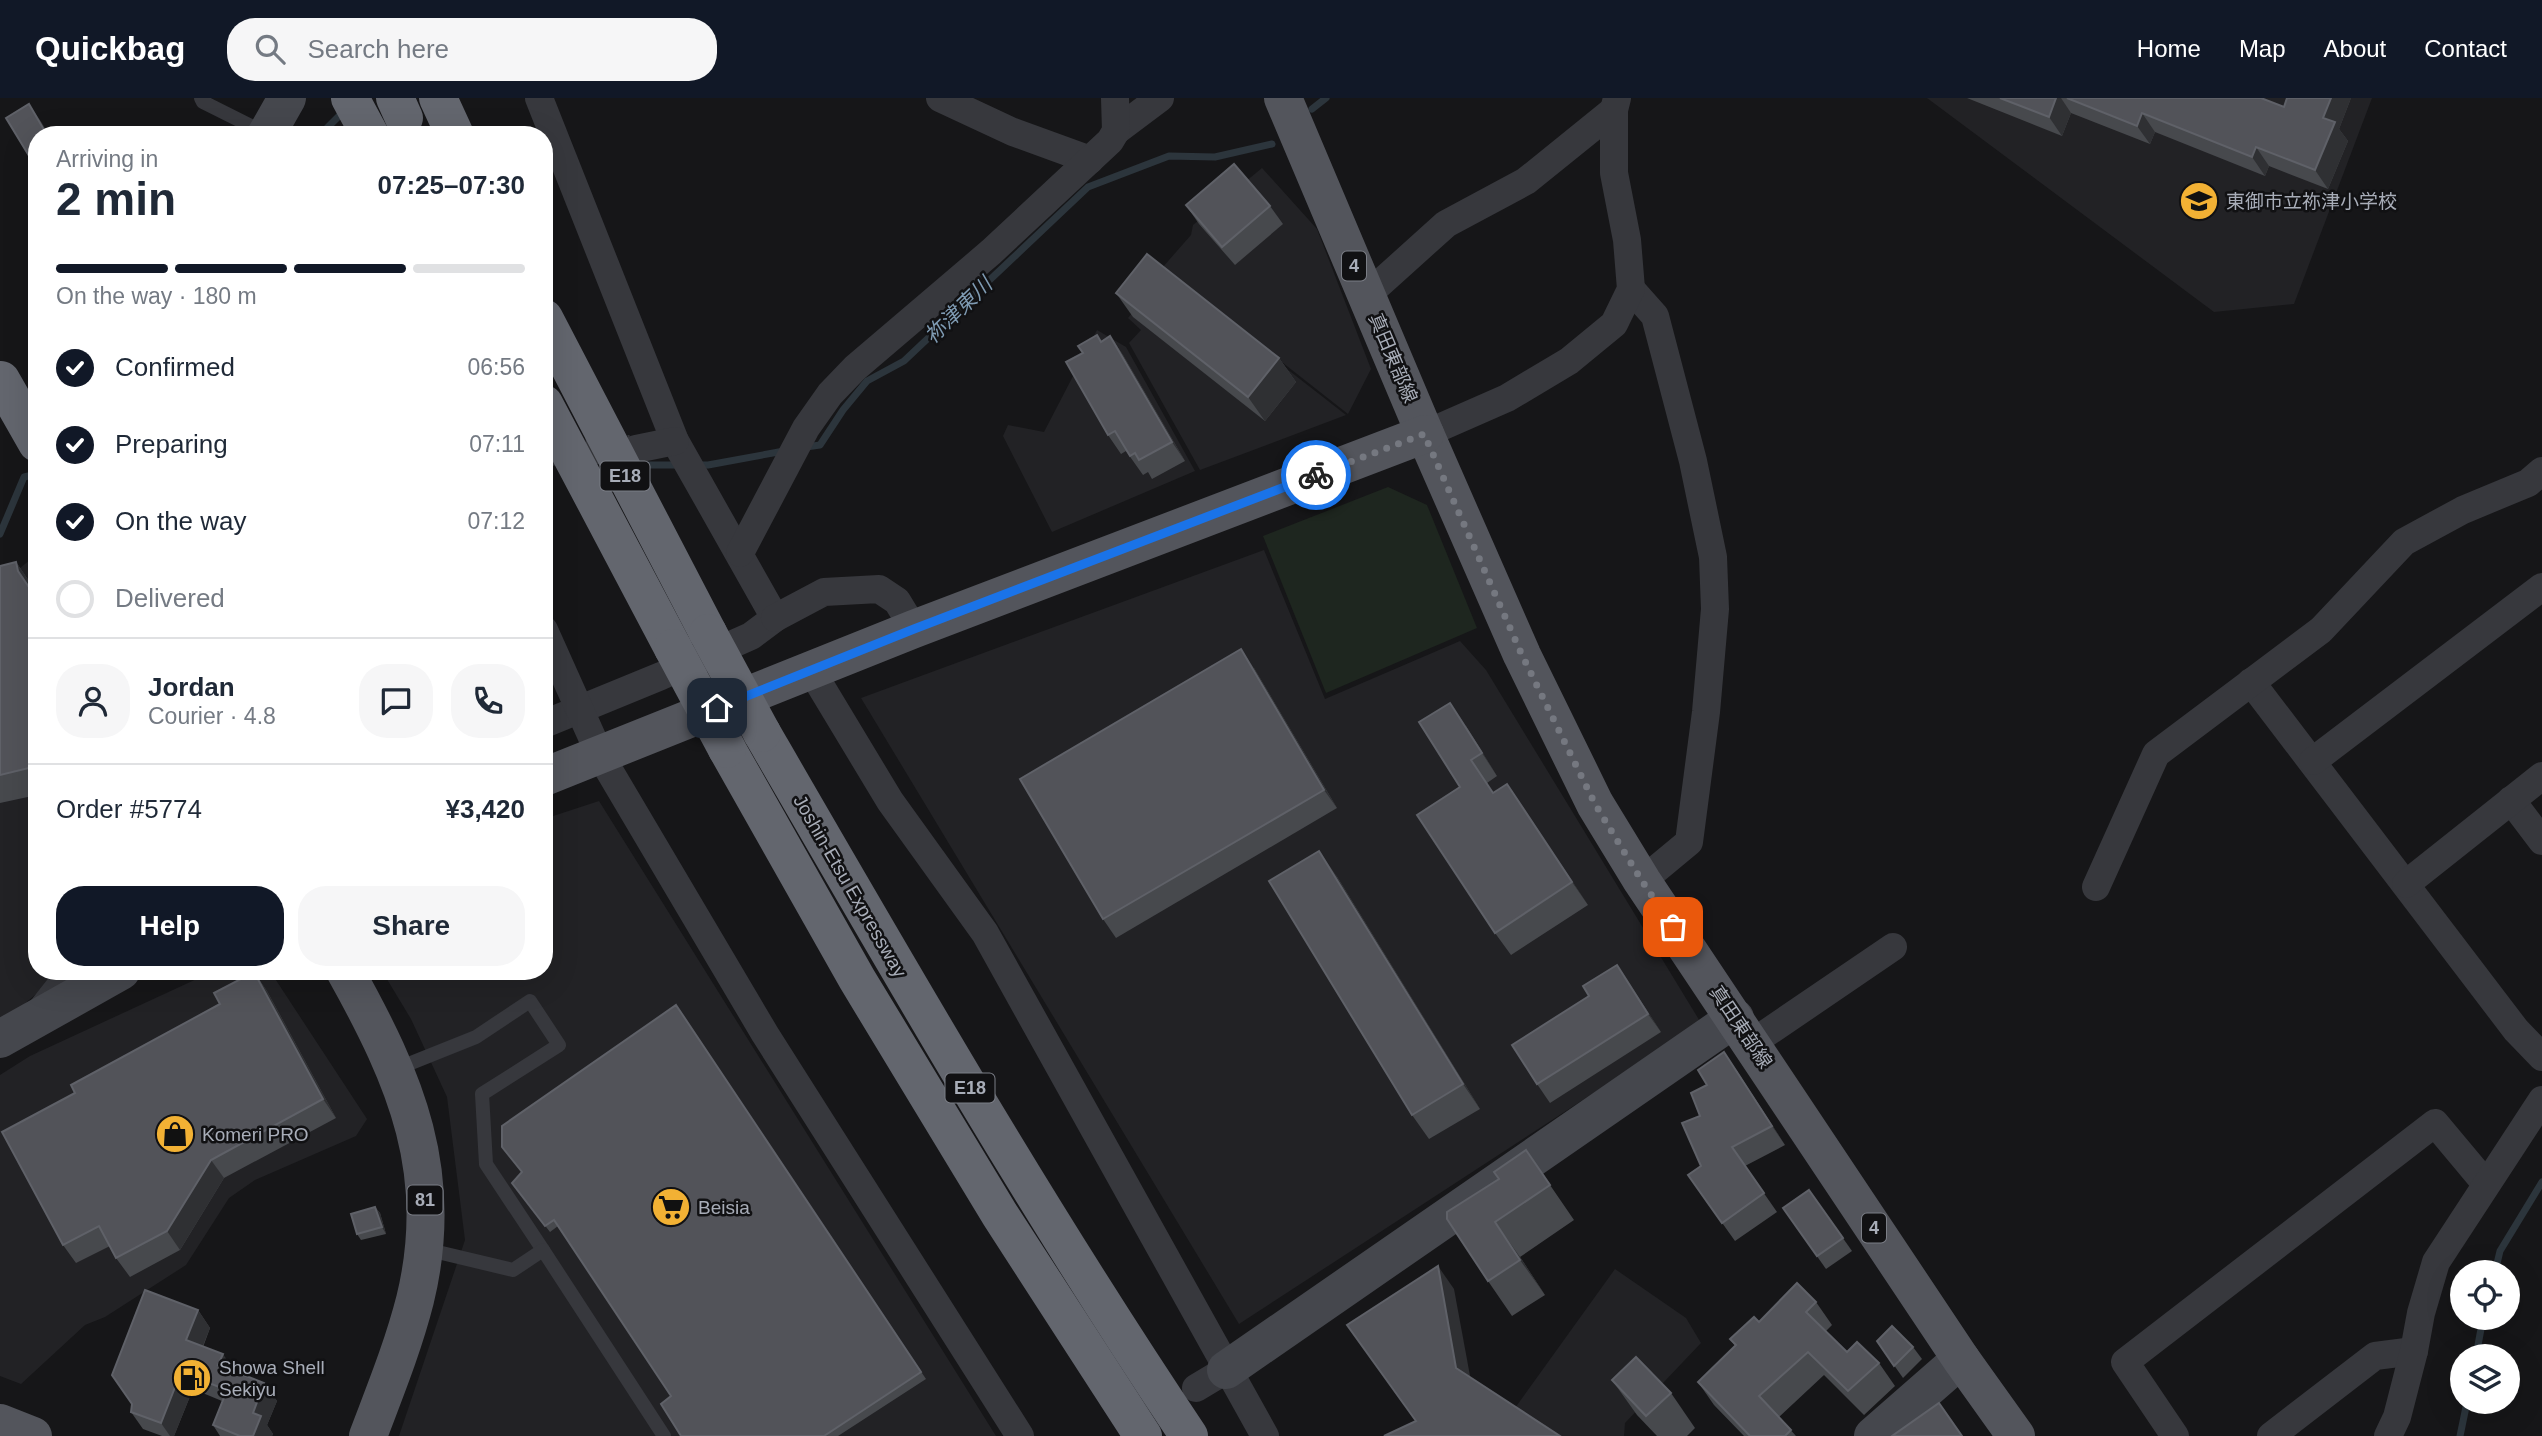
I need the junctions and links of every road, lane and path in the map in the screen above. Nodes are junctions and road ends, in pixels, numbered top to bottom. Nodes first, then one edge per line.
1 (201, 98) edge
2 (287, 98) edge
3 (350, 98) edge
4 (438, 98) edge
5 (449, 98) edge
6 (539, 98) edge
7 (940, 98) edge
8 (1115, 98) edge
9 (1160, 98) edge
10 (1283, 98) edge
11 (1616, 104) edge
12 (404, 112) edge
13 (250, 126) edge
14 (271, 126) edge
15 (365, 126) edge
16 (380, 126) edge
17 (451, 126) edge
18 (461, 126) edge
19 (550, 126) edge
20 (1116, 131) junction
21 (553, 133) edge
22 (1090, 160) junction
23 (1631, 289) junction
24 (1366, 296) junction
25 (553, 333) edge
26 (0, 391) edge
27 (28, 399) edge
28 (553, 421) edge
29 (28, 430) edge
30 (1424, 434) junction
31 (553, 436) edge
32 (679, 447) junction
33 (636, 449) tunnel mouth
34 (2537, 484) edge
35 (587, 487) junction
36 (740, 553) junction
37 (2542, 587) edge
38 (775, 618) junction
39 (914, 629) junction
40 (553, 650) edge
41 (811, 670) junction
42 (2251, 682) junction
43 (579, 709) junction
44 (553, 720) edge
45 (600, 755) junction
46 (2314, 761) junction
47 (553, 773) edge
48 (2542, 776) edge
49 (2511, 800) junction
50 (2542, 841) edge
51 (1642, 881) junction
52 (2406, 884) junction
53 (2096, 887) dead end
54 (1893, 947) dead end
55 (65, 980) edge
56 (104, 980) edge
57 (350, 980) edge
58 (36, 1017) junction
59 (1743, 1031) junction
60 (0, 1039) edge
61 (2542, 1056) edge
62 (395, 1069) junction
63 (2542, 1100) edge
64 (2486, 1184) junction
65 (424, 1248) junction
66 (543, 1250) junction
67 (2414, 1351) junction
68 (1961, 1359) junction
69 (1211, 1379) junction
70 (0, 1423) edge
71 (33, 1436) edge
72 (368, 1436) edge
73 (664, 1436) edge
74 (1020, 1436) edge
75 (1143, 1436) edge
76 (1189, 1436) edge
77 (1265, 1436) edge
78 (1873, 1436) edge
79 (2015, 1436) edge
80 (2175, 1436) edge
81 (2271, 1436) edge
82 (2389, 1436) edge

1 - 13 lane
2 - 14 street
3 - 15 highway, bridge
4 - 17 highway
5 - 18 highway
6 - 19 street
7 - 22 street
8 - 20 street
9 - 20 street
10 - 24 main road, 真田東部線 / 4
11 - 23 street
11 - 24 street
12 - 16 street
20 - 22 street
21 - 32 street
22 - 36 street
23 - 30 street
23 - 51 street
24 - 30 main road, 真田東部線 / 4
25 - 76 highway, Joshin-Etsu Expressway / E18, bridge
26 - 27 street
26 - 29 highway, bridge
28 - 35 highway, Joshin-Etsu Expressway / E18
30 - 39 main road
30 - 51 main road, 真田東部線 / 4
31 - 35 highway
32 - 33 street
32 - 36 street
34 - 42 street
35 - 75 highway, Joshin-Etsu Expressway / E18, bridge
36 - 38 street
37 - 46 street
38 - 39 street
38 - 43 street
39 - 41 main road
40 - 43 street
41 - 45 main road
41 - 69 street
42 - 46 street
42 - 53 street
43 - 44 street
43 - 45 street
45 - 47 main road
45 - 74 street
46 - 52 street
48 - 49 street
49 - 50 street
49 - 52 street
51 - 59 main road, 真田東部線 / 4
52 - 61 street
54 - 59 street
55 - 58 street
56 - 58 street
57 - 62 main road, 81
58 - 60 street
59 - 68 main road, 真田東部線 / 4
59 - 69 street
62 - 65 main road, 81
62 - 66 lane
63 - 64 street
64 - 67 street
64 - 80 street
65 - 66 lane
65 - 72 main road, 81
66 - 73 lane
67 - 81 street
67 - 82 street
68 - 78 street
68 - 79 main road, 真田東部線 / 4
69 - 77 street
70 - 71 main road

